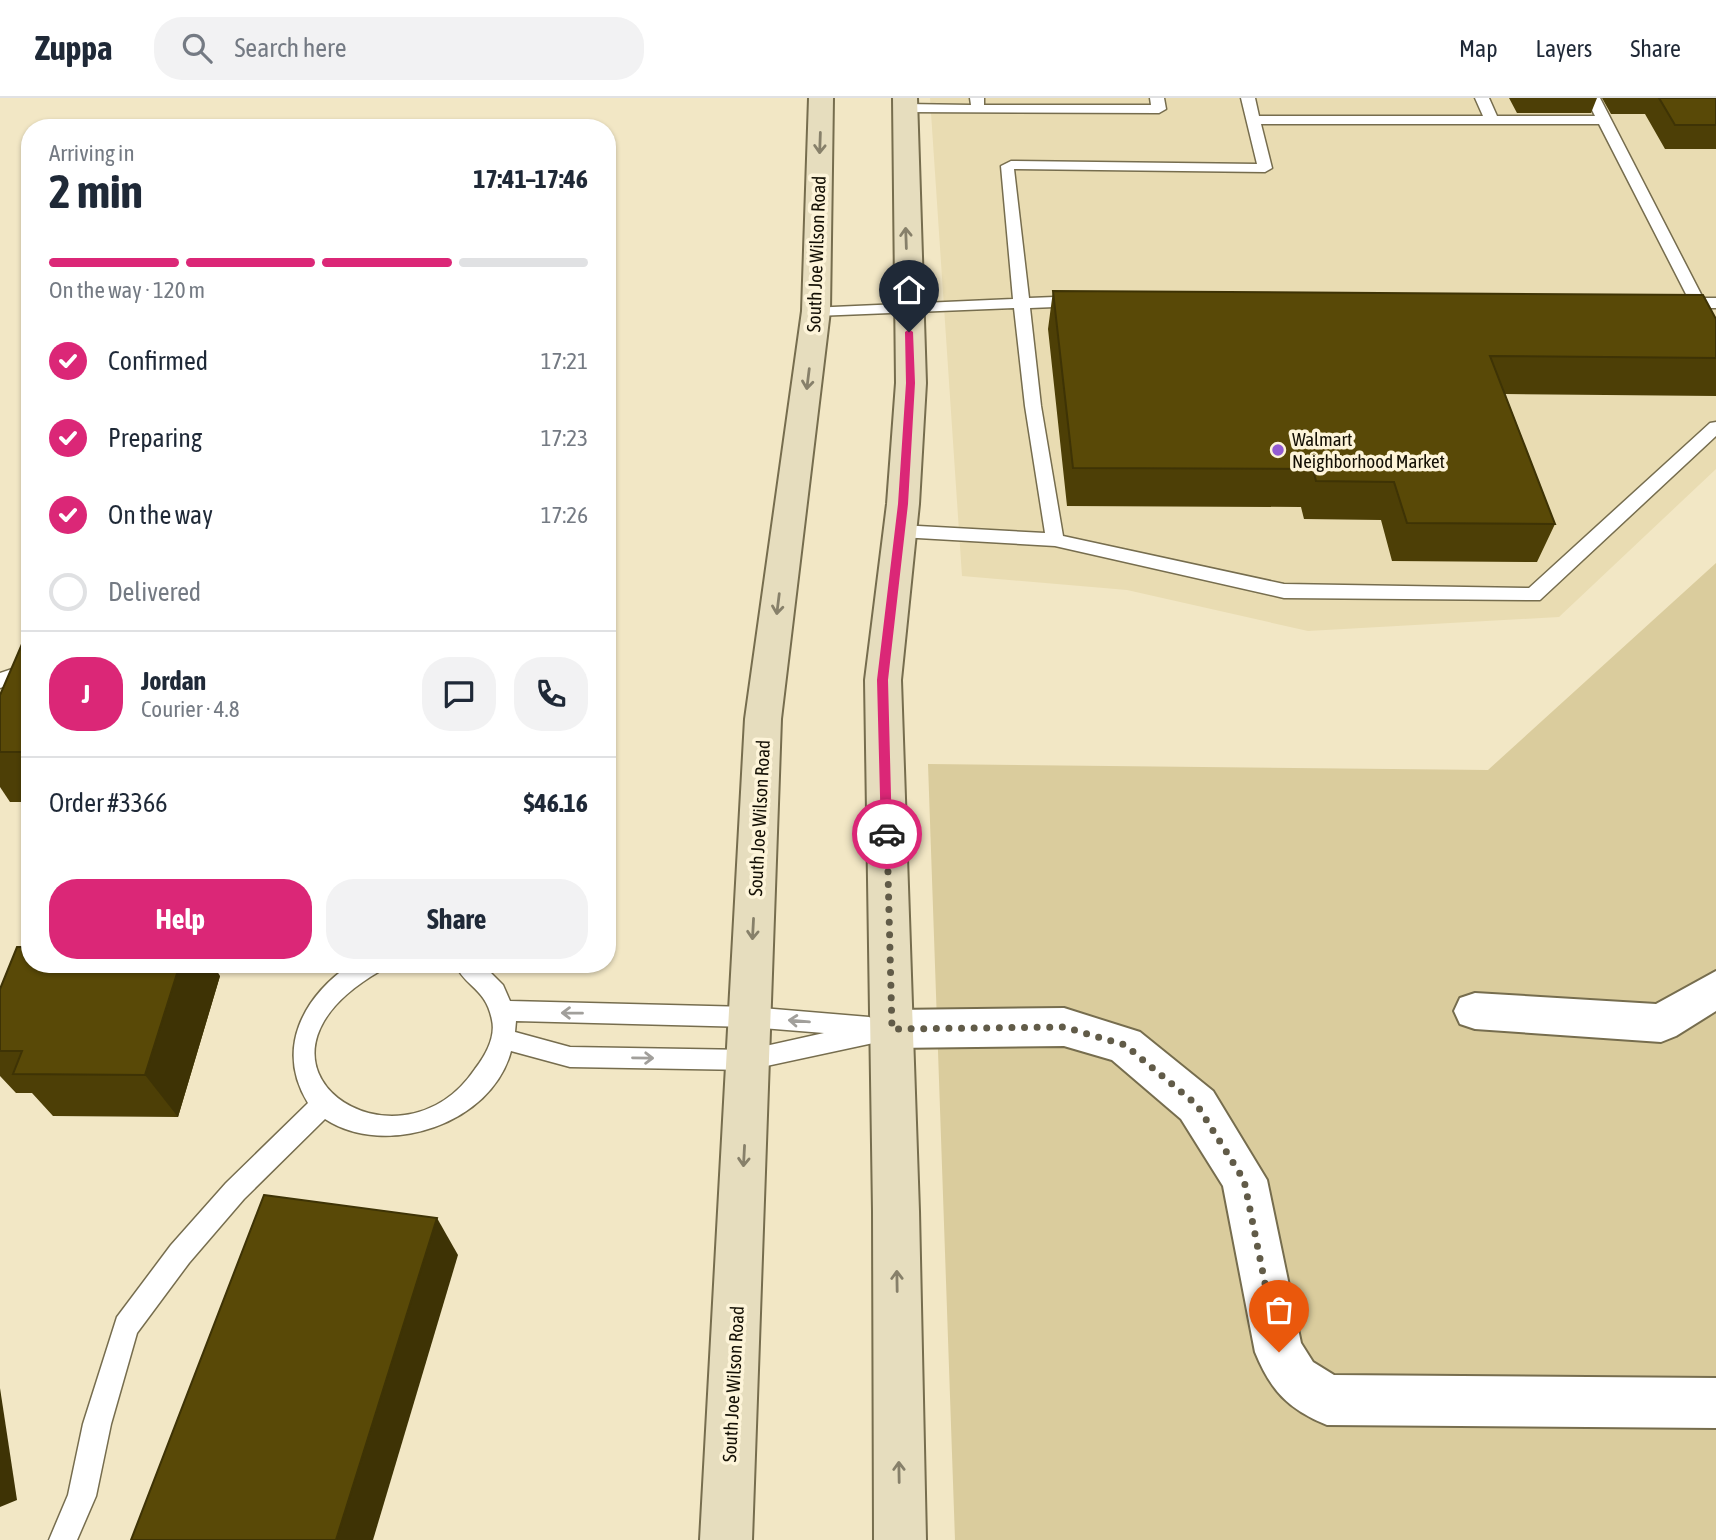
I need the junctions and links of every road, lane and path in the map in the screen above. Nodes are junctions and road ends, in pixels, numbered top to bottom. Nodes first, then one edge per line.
1 (821, 98) edge
2 (1157, 98) edge
3 (1248, 98) edge
4 (1482, 98) edge
5 (1593, 98) edge
6 (905, 103) edge
7 (977, 104) edge
8 (1000, 104) edge
9 (1253, 120) junction
10 (1492, 120) junction
11 (1605, 120) junction
12 (1021, 301) junction
13 (1102, 301) edge
14 (1659, 303) edge
15 (1698, 303) junction
16 (1716, 303) edge
17 (908, 306) junction
18 (816, 311) junction
19 (1716, 427) edge
20 (900, 531) junction
21 (1055, 540) junction
22 (21, 673) edge
23 (0, 681) edge
24 (344, 973) edge
25 (481, 973) edge
26 (1716, 989) edge
27 (502, 1011) junction
28 (1475, 1011) dead end
29 (749, 1017) junction
30 (892, 1029) junction
31 (504, 1039) junction
32 (748, 1060) junction
33 (323, 1105) junction
34 (1716, 1403) edge
35 (63, 1540) edge
36 (726, 1540) edge
37 (900, 1540) edge

1 -> 18 main road, South Joe Wilson Road
2 - 8 lane
3 - 9 lane
4 - 10 lane
5 - 11 lane
6 - 7 lane
17 -> 6 main road
7 - 8 lane
9 - 10 lane
9 - 12 lane
10 - 11 lane
11 - 15 lane
12 - 13 lane
12 - 17 lane
12 - 21 lane
14 - 15 lane
15 - 16 lane
17 - 18 lane
17 - 20 main road
18 -> 29 main road, South Joe Wilson Road
19 - 21 lane
20 - 21 lane
20 - 30 main road
22 - 23 lane
24 - 33 lane
25 - 27 lane
26 - 28 street
29 -> 27 lane
27 - 31 lane
30 -> 29 lane
29 - 32 main road, South Joe Wilson Road
30 - 32 lane
30 - 34 street
37 -> 30 main road
31 -> 32 lane
31 - 33 lane
32 -> 36 main road, South Joe Wilson Road
33 - 35 lane

